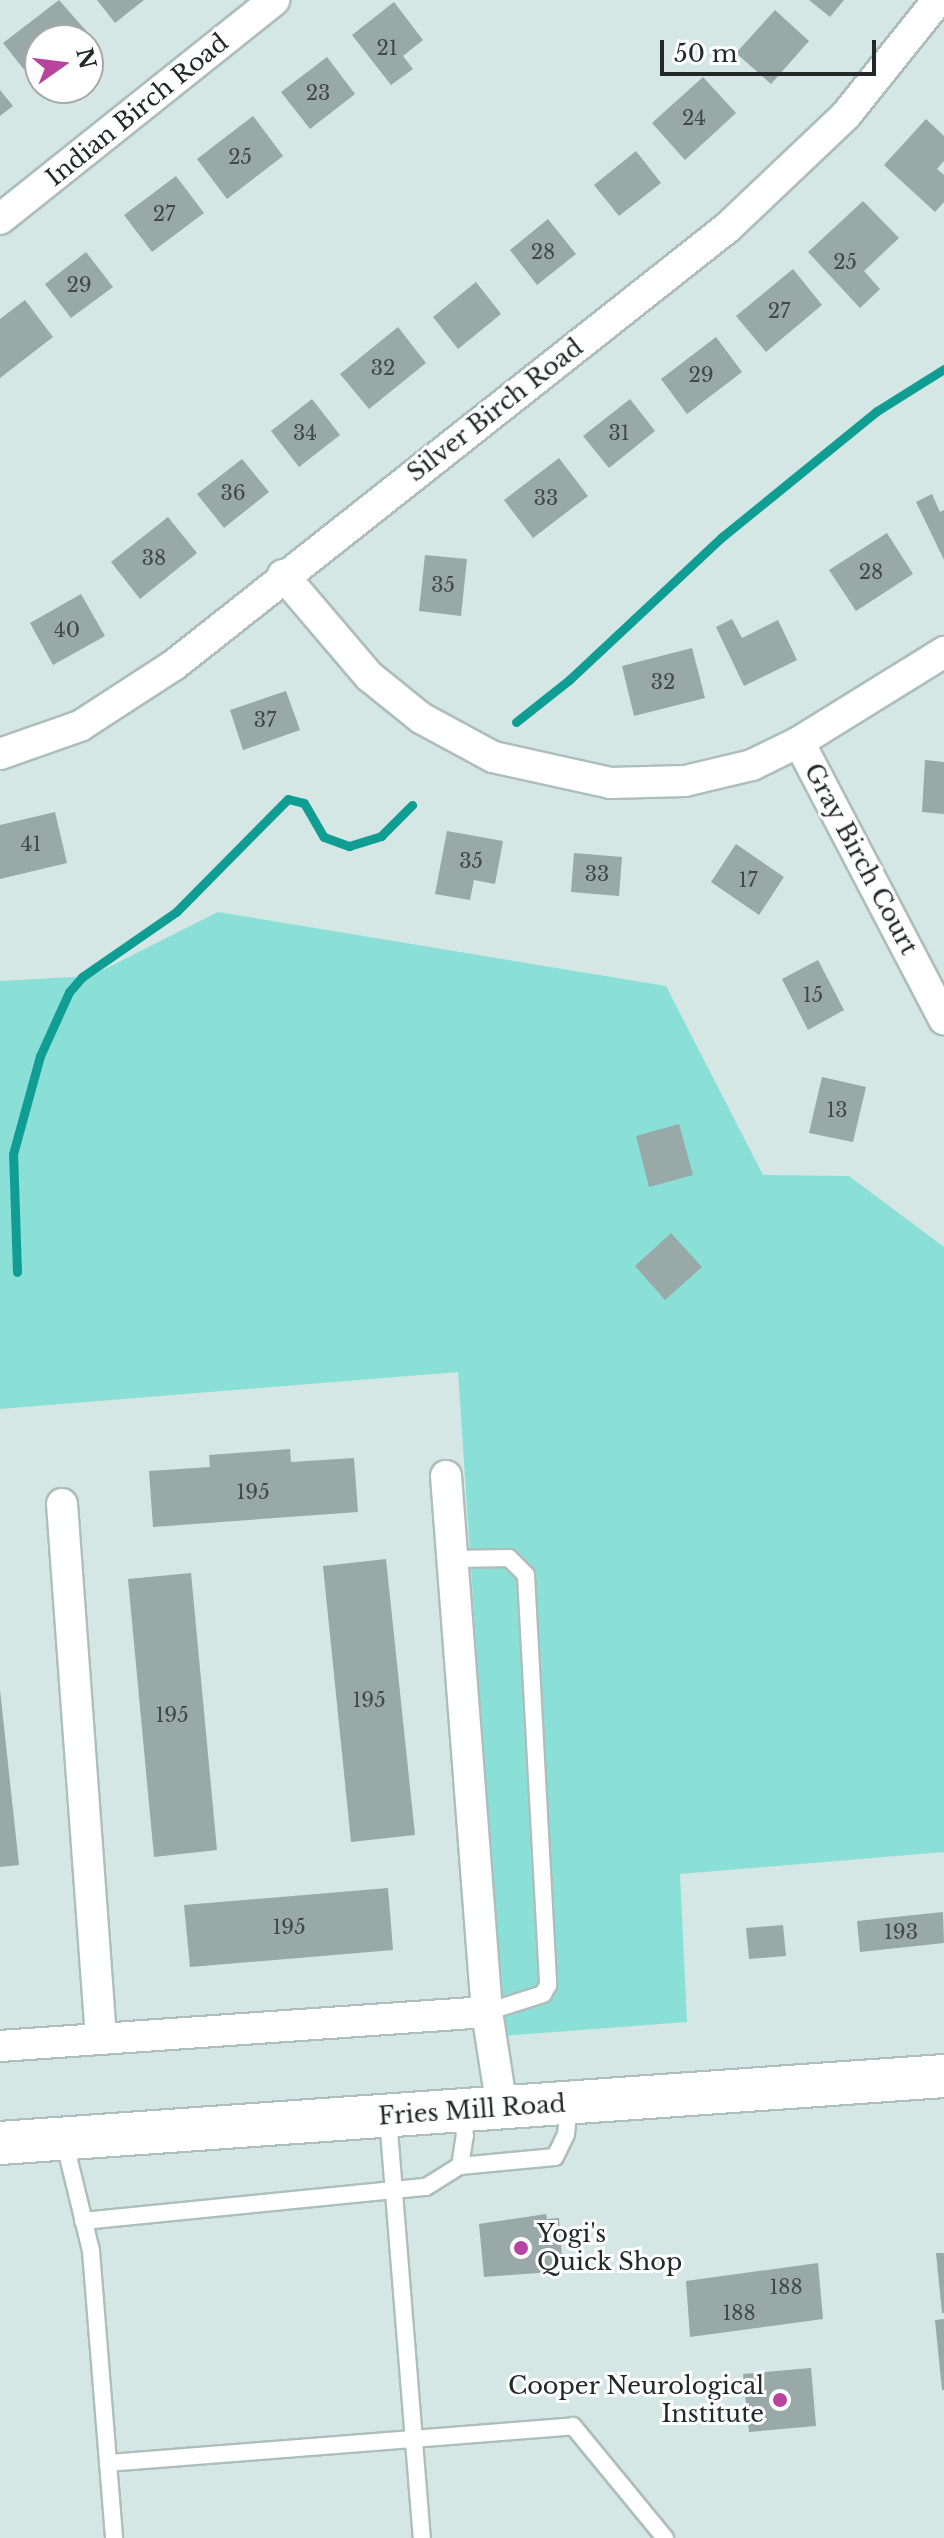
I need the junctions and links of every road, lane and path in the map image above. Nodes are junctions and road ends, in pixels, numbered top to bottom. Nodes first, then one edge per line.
1 (274, 0) edge
2 (938, 0) edge
3 (0, 219) edge
4 (283, 575) junction
5 (944, 652) edge
6 (799, 742) junction
7 (0, 754) edge
8 (944, 1019) edge
9 (446, 1476) dead end
10 (62, 1504) dead end
11 (452, 1559) junction
12 (487, 2012) junction
13 (101, 2038) junction
14 (0, 2046) edge
15 (944, 2076) edge
16 (569, 2104) junction
17 (482, 2110) junction
18 (387, 2116) junction
19 (63, 2138) junction
20 (0, 2143) edge
21 (460, 2166) junction
22 (393, 2192) junction
23 (83, 2221) junction
24 (414, 2438) junction
25 (108, 2463) junction
26 (114, 2538) edge
27 (422, 2538) edge
28 (665, 2538) edge

1 - 3 street, Indian Birch Road
2 - 4 street, Silver Birch Road
4 - 6 street
4 - 7 street, Silver Birch Road
5 - 6 street
6 - 8 street, Gray Birch Court
9 - 11 street
10 - 13 street
11 - 12 street
11 - 12 lane
12 - 13 street
12 - 17 street
13 - 14 street
15 - 16 main road, Fries Mill Road
16 - 17 main road, Fries Mill Road
16 - 21 lane
17 - 18 main road, Fries Mill Road
17 - 21 lane
18 - 19 main road, Fries Mill Road
18 - 22 lane
19 - 20 main road, Fries Mill Road
19 - 23 lane
21 - 22 lane
22 - 23 lane
22 - 24 lane
23 - 25 lane
24 - 25 lane
24 - 27 lane
24 - 28 lane
25 - 26 lane

